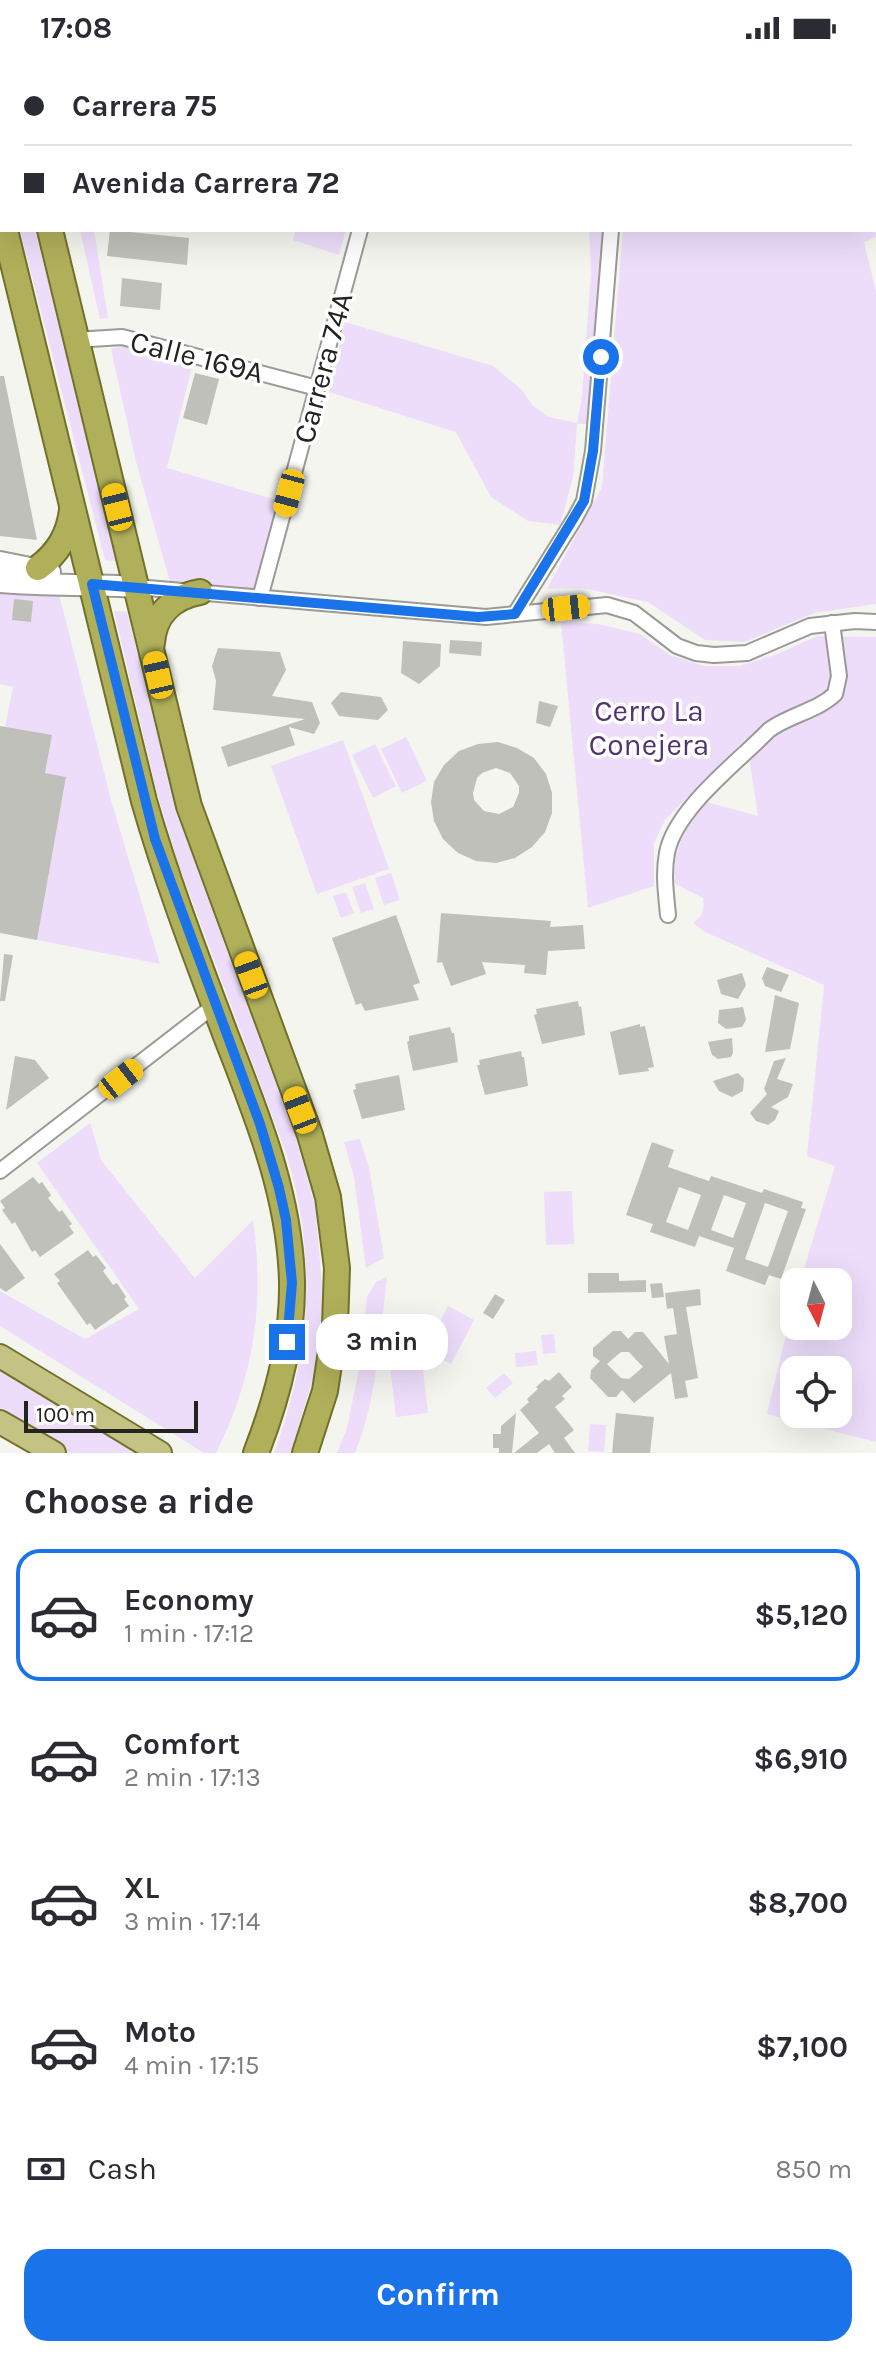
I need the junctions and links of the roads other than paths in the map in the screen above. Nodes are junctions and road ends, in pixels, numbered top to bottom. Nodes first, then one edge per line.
1 (6, 232) edge
2 (50, 232) edge
3 (359, 232) edge
4 (611, 232) edge
5 (3, 281) dead end
6 (23, 299) junction
7 (75, 340) junction
8 (317, 388) junction
9 (73, 504) junction
10 (0, 562) edge
11 (38, 568) junction
12 (0, 582) edge
13 (92, 584) junction
14 (136, 587) junction
15 (200, 592) junction
16 (260, 598) junction
17 (515, 614) junction
18 (876, 622) edge
19 (832, 623) junction
20 (152, 645) junction
21 (668, 915) dead end
22 (215, 1005) junction
23 (0, 1171) edge
24 (0, 1356) edge
25 (0, 1422) edge
26 (54, 1453) edge
27 (160, 1453) edge
28 (256, 1453) edge
29 (305, 1453) edge

1 - 6 highway
2 - 7 highway
3 - 8 street, Carrera 74A
4 - 17 street
5 - 6 street
6 - 9 highway
7 - 8 street, Calle 169A
7 - 14 highway
8 - 16 street, Carrera 74A
9 - 11 highway
9 - 13 highway
10 - 11 main road
11 - 13 main road
12 - 13 main road
13 - 14 main road
13 - 22 highway
14 - 15 street
14 - 20 highway
15 - 16 street
15 - 20 highway
16 - 17 street
17 - 19 street
18 - 19 street
19 - 21 street
20 - 29 highway
22 - 23 street
22 - 28 highway
24 - 27 main road
25 - 26 main road

